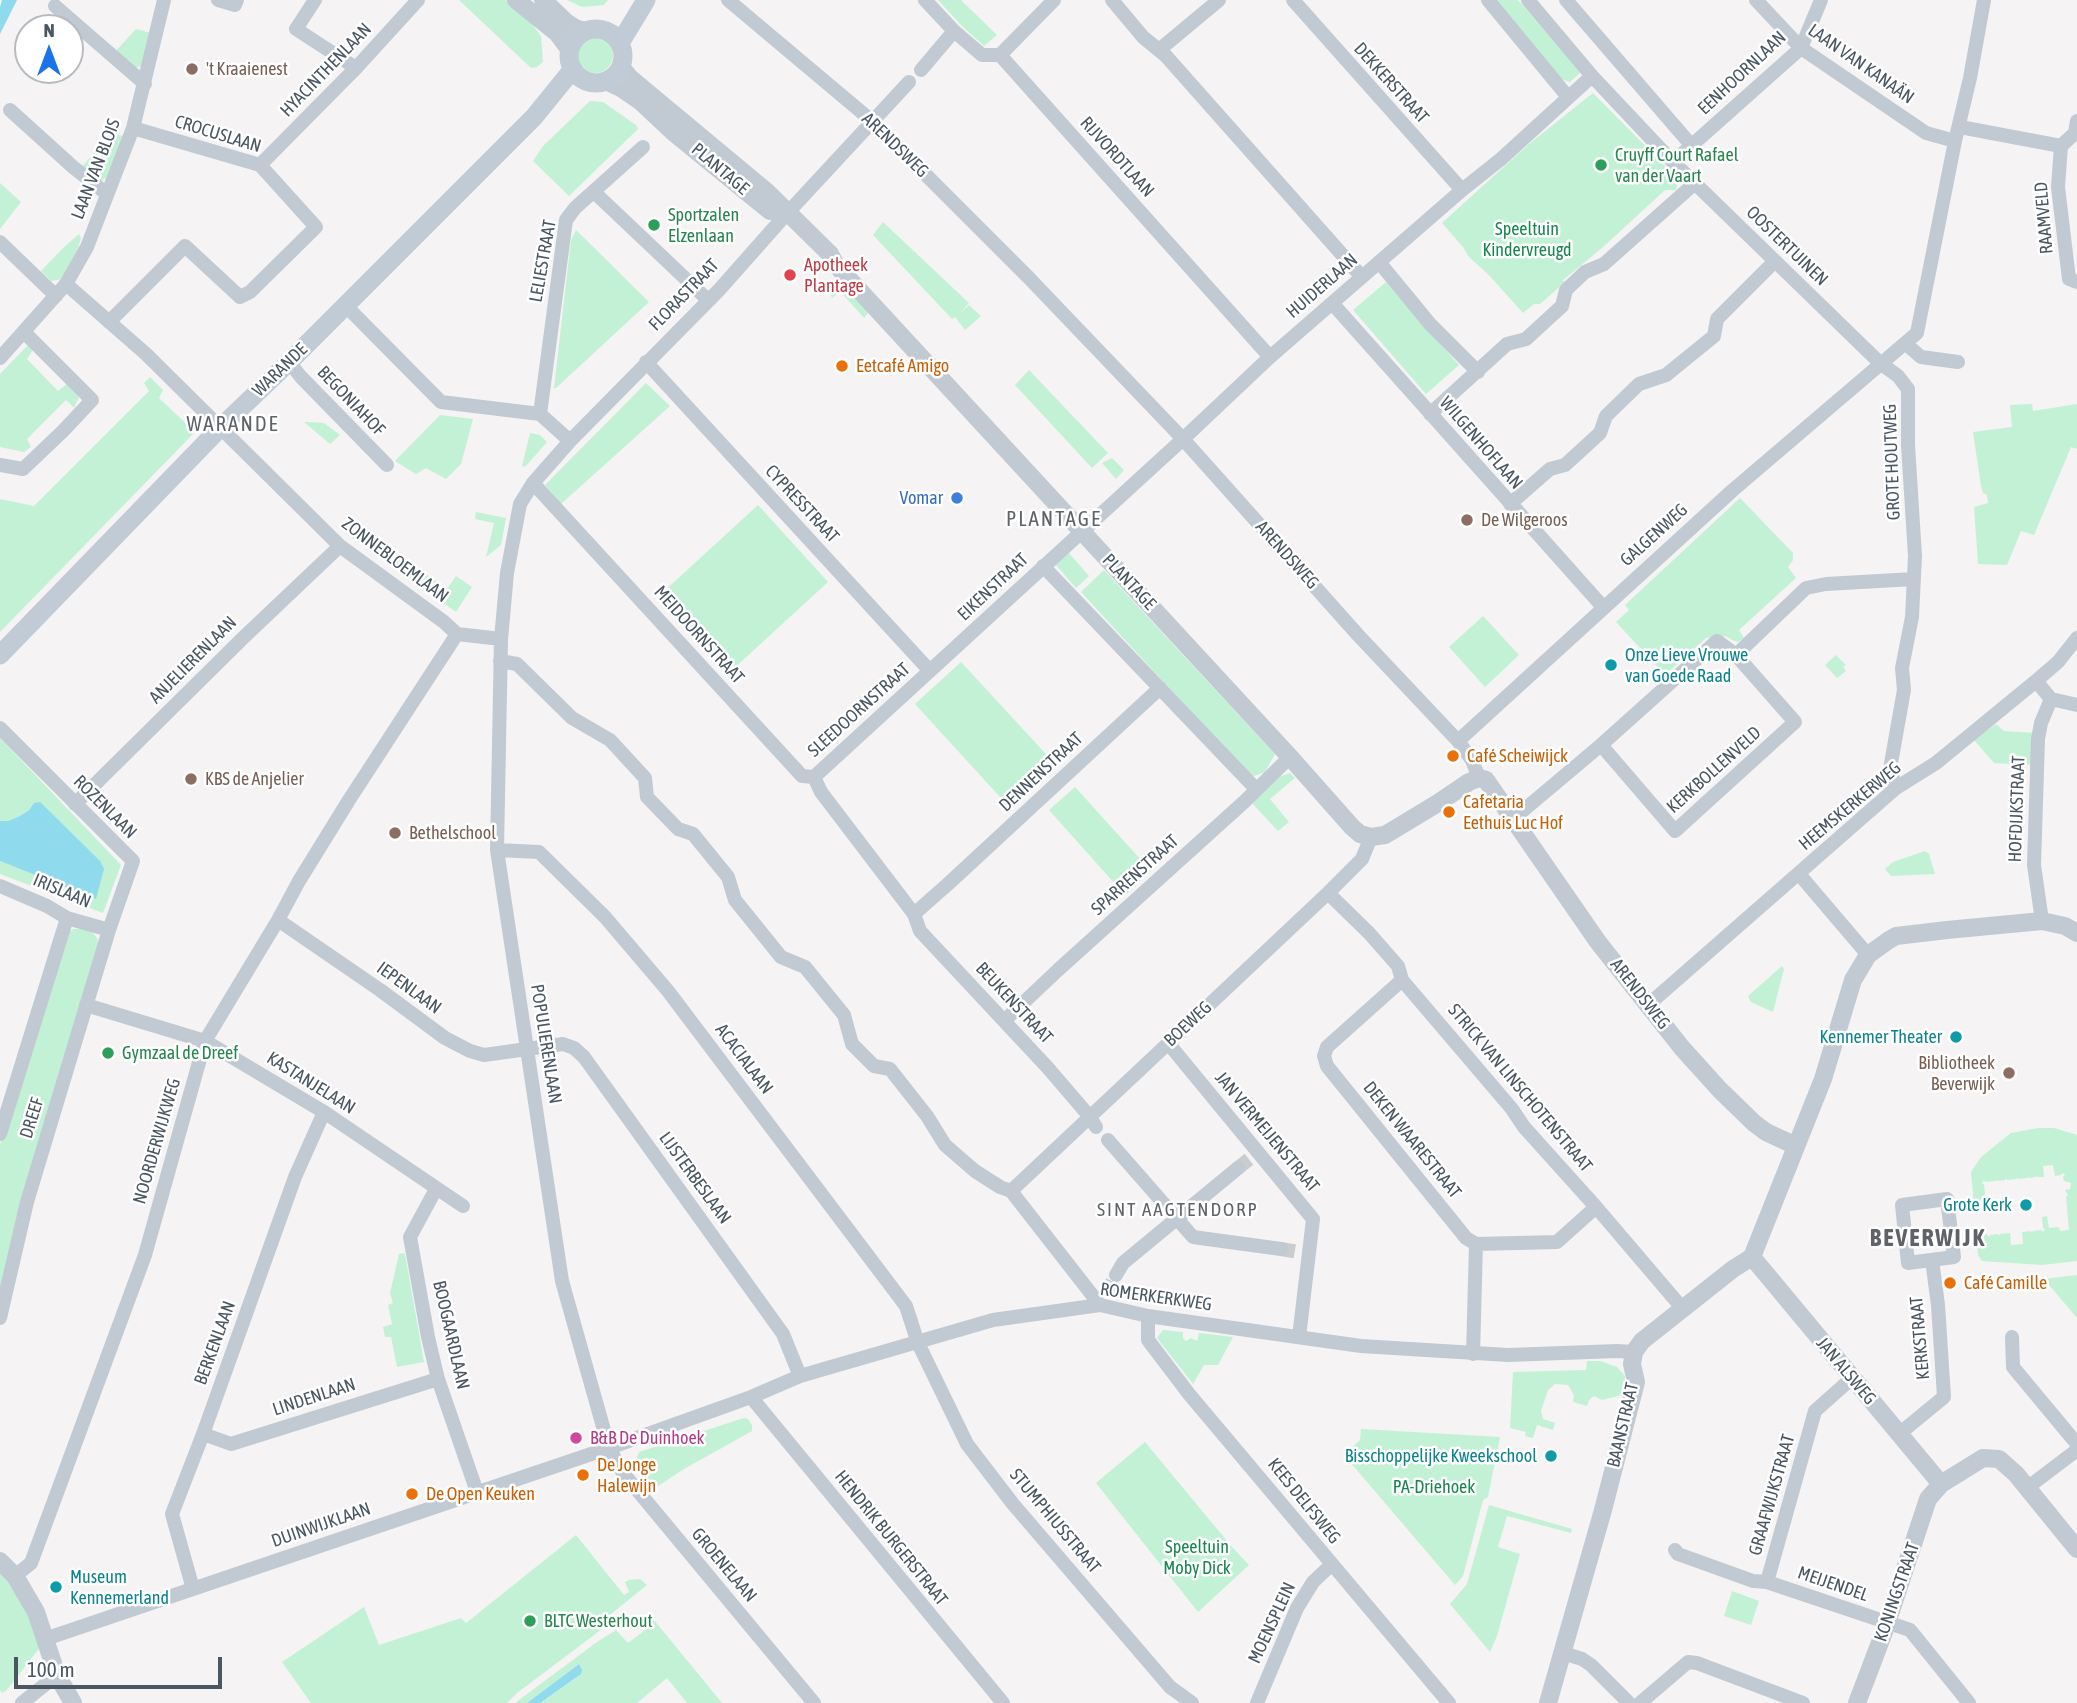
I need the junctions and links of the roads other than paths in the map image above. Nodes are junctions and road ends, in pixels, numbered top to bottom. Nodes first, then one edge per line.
1 (164, 0) edge
2 (218, 0) edge
3 (315, 0) edge
4 (418, 0) edge
5 (516, 0) edge
6 (543, 0) edge
7 (638, 0) edge
8 (646, 0) edge
9 (728, 0) edge
10 (925, 0) edge
11 (1054, 0) edge
12 (1112, 0) edge
13 (1219, 0) edge
14 (1293, 0) edge
15 (1488, 0) edge
16 (1566, 0) edge
17 (1756, 0) edge
18 (1821, 0) edge
19 (1984, 0) edge
20 (1530, 1) edge
21 (236, 2) edge
22 (55, 6) dead end
23 (585, 31) junction
24 (954, 31) junction
25 (613, 37) junction
26 (1801, 48) junction
27 (1158, 50) junction
28 (1000, 55) junction
29 (575, 66) junction
30 (356, 68) junction
31 (921, 70) dead end
32 (613, 74) junction
33 (1591, 75) junction
34 (909, 82) dead end
35 (145, 84) junction
36 (1568, 97) junction
37 (9, 110) dead end
38 (872, 121) junction
39 (2077, 121) edge
40 (133, 128) junction
41 (1957, 134) junction
42 (1692, 146) junction
43 (2061, 146) junction
44 (643, 147) dead end
45 (1673, 162) junction
46 (260, 165) junction
47 (1694, 184) junction
48 (1462, 190) junction
49 (594, 192) junction
50 (107, 194) junction
51 (787, 214) junction
52 (0, 242) edge
53 (1379, 262) junction
54 (1774, 262) junction
55 (1362, 277) junction
56 (2077, 282) edge
57 (66, 284) junction
58 (56, 296) junction
59 (708, 300) junction
60 (1332, 303) junction
61 (345, 305) junction
62 (109, 322) junction
63 (24, 332) junction
64 (1906, 344) junction
65 (1270, 357) junction
66 (0, 358) edge
67 (289, 362) junction
68 (646, 362) junction
69 (1958, 362) dead end
70 (1880, 363) junction
71 (1478, 372) junction
72 (540, 414) junction
73 (1430, 414) junction
74 (220, 428) junction
75 (1183, 439) junction
76 (570, 441) junction
77 (0, 465) edge
78 (387, 465) dead end
79 (533, 483) junction
80 (1510, 504) junction
81 (1082, 531) junction
82 (340, 546) junction
83 (1043, 566) junction
84 (1914, 579) junction
85 (1603, 607) junction
86 (457, 634) junction
87 (2077, 638) edge
88 (501, 639) junction
89 (0, 655) edge
90 (1736, 655) junction
91 (500, 661) junction
92 (930, 671) junction
93 (2036, 681) junction
94 (1160, 688) junction
95 (2050, 699) junction
96 (2077, 705) edge
97 (0, 728) edge
98 (1458, 741) junction
99 (1601, 745) junction
100 (1290, 757) junction
101 (814, 777) junction
102 (1479, 778) junction
103 (1896, 788) junction
104 (1256, 789) junction
105 (75, 804) junction
106 (1513, 819) junction
107 (1371, 837) junction
108 (497, 850) junction
109 (1798, 874) junction
110 (0, 886) edge
111 (1328, 893) junction
112 (914, 914) junction
113 (67, 918) junction
114 (278, 920) junction
115 (2042, 921) junction
116 (109, 930) junction
117 (2077, 933) edge
118 (1868, 956) junction
119 (1402, 979) junction
120 (1648, 1005) junction
121 (86, 1006) junction
122 (1004, 1021) junction
123 (205, 1041) junction
124 (1168, 1043) junction
125 (527, 1049) junction
126 (324, 1112) junction
127 (1093, 1122) junction
128 (0, 1134) edge
129 (1108, 1140) dead end
130 (1793, 1153) junction
131 (1238, 1168) tunnel mouth
132 (436, 1189) junction
133 (1011, 1191) junction
134 (463, 1206) dead end
135 (1596, 1207) junction
136 (1177, 1217) junction
137 (1476, 1244) junction
138 (1282, 1249) tunnel mouth
139 (1752, 1257) junction
140 (1932, 1260) junction
141 (1116, 1275) tunnel mouth
142 (1103, 1299) junction
143 (1683, 1309) junction
144 (1148, 1316) junction
145 (0, 1318) edge
146 (1299, 1337) junction
147 (2012, 1337) dead end
148 (918, 1343) junction
149 (1634, 1352) junction
150 (1473, 1354) junction
151 (800, 1376) junction
152 (1852, 1378) junction
153 (438, 1379) junction
154 (751, 1396) junction
155 (203, 1434) junction
156 (1899, 1434) junction
157 (2077, 1444) edge
158 (609, 1448) junction
159 (2077, 1450) edge
160 (1941, 1484) junction
161 (2028, 1488) junction
162 (477, 1492) junction
163 (2077, 1549) edge
164 (1675, 1550) dead end
165 (0, 1561) edge
166 (1331, 1564) junction
167 (15, 1576) junction
168 (1768, 1582) junction
169 (194, 1589) junction
170 (1887, 1623) junction
171 (45, 1639) junction
172 (1563, 1653) junction
173 (57, 1675) junction
174 (22, 1703) edge
175 (73, 1703) edge
176 (814, 1703) edge
177 (1003, 1703) edge
178 (1192, 1703) edge
179 (1257, 1703) edge
180 (1449, 1703) edge
181 (1548, 1703) edge
182 (1629, 1703) edge
183 (1640, 1703) edge
184 (1803, 1703) edge
185 (1857, 1703) edge
186 (1969, 1703) edge

1 - 35 street, LAAN VAN BLOIS
2 - 21 street
3 - 30 street
4 - 30 street, HYACINTHENLAAN
5 - 29 street
6 - 23 street
7 - 25 main road
8 - 25 main road
9 - 38 street, ARENDSWEG
10 - 24 street, RIJVORDTLAAN
11 - 28 street
12 - 27 street
13 - 27 street
14 - 48 street, DEKKERSTRAAT
15 - 36 street
16 - 42 street
17 - 26 street, LAAN VAN KANAÄN
18 - 26 street, EENHOORNLAAN
19 - 41 street
20 - 33 street, OOSTERTUINEN
22 - 35 street
23 - 25 main road
23 - 29 main road
24 - 28 street, RIJVORDTLAAN
24 - 31 street
25 - 32 main road
26 - 41 street, LAAN VAN KANAÄN
26 - 42 street, EENHOORNLAAN
27 - 55 street
28 - 65 street, RIJVORDTLAAN
29 - 32 main road
29 - 61 main road, WARANDE
30 - 46 street, HYACINTHENLAAN
32 - 51 street, PLANTAGE
33 - 36 street, HUIDERLAAN
33 - 45 street, OOSTERTUINEN
34 - 38 street, FLORASTRAAT
35 - 40 street, LAAN VAN BLOIS
36 - 48 street, HUIDERLAAN
37 - 50 street
38 - 51 street, FLORASTRAAT
38 - 75 street, ARENDSWEG
39 - 43 street, RAAMVELD
40 - 46 street, CROCUSLAAN
40 - 50 street, LAAN VAN BLOIS
41 - 43 street
41 - 64 street
42 - 45 street, EENHOORNLAAN
43 - 56 street, RAAMVELD
44 - 49 street, LELIESTRAAT
45 - 47 street, OOSTERTUINEN
46 - 62 street, CROCUSLAAN
47 - 54 street, OOSTERTUINEN
47 - 71 street
48 - 53 street, HUIDERLAAN
49 - 59 street
49 - 72 street, LELIESTRAAT
50 - 57 street, LAAN VAN BLOIS
51 - 59 street, FLORASTRAAT
51 - 81 street, PLANTAGE
52 - 58 street
53 - 55 street, HUIDERLAAN
53 - 71 street
54 - 70 street, OOSTERTUINEN
54 - 80 street
55 - 60 street, HUIDERLAAN
57 - 58 street, LAAN VAN BLOIS
57 - 62 street, ZONNEBLOEMLAAN
58 - 63 street, LAAN VAN BLOIS
59 - 68 street, FLORASTRAAT
60 - 65 street, HUIDERLAAN
60 - 73 street, WILGENHOFLAAN
61 - 67 main road, WARANDE
61 - 72 street
62 - 74 street, ZONNEBLOEMLAAN
63 - 66 street, LAAN VAN BLOIS
63 - 77 street
64 - 69 street
64 - 70 street
65 - 75 street, HUIDERLAAN
67 - 74 main road, WARANDE
67 - 78 street, BEGONIAHOF
68 - 76 street, FLORASTRAAT
68 - 92 street, CYPRESSTRAAT
70 - 84 street, GROTE HOUTWEG
70 - 85 street, GALGENWEG
71 - 73 street
72 - 76 street
73 - 80 street, WILGENHOFLAAN
74 - 82 street, ZONNEBLOEMLAAN
74 - 89 main road, WARANDE
75 - 81 street, HUIDERLAAN
75 - 98 street, ARENDSWEG
76 - 79 street, FLORASTRAAT
79 - 88 street, FLORASTRAAT
79 - 101 street, MEIDOORNSTRAAT
80 - 85 street, WILGENHOFLAAN
81 - 83 street, EIKENSTRAAT
81 - 100 street, PLANTAGE
82 - 86 street, ZONNEBLOEMLAAN
82 - 105 street, ANJELIERENLAAN
83 - 92 street, EIKENSTRAAT
83 - 94 street
84 - 90 street
84 - 103 street, GROTE HOUTWEG
85 - 98 street, GALGENWEG
86 - 88 street
86 - 114 street, NOORDERWIJKWEG
87 - 93 street, HEEMSKERKERWEG
88 - 91 street, POPULIERENLAAN
90 - 99 street
90 - 99 street, KERKBOLLENVELD
91 - 108 street, POPULIERENLAAN
91 - 133 street
92 - 101 street, SLEEDOORNSTRAAT
93 - 95 street
93 - 103 street, HEEMSKERKERWEG
94 - 104 street
94 - 112 street, DENNENSTRAAT
95 - 96 street
95 - 115 street, HOFDIJKSTRAAT
97 - 105 street, ROZENLAAN
98 - 102 street, ARENDSWEG
99 - 106 street
100 - 104 street, SPARRENSTRAAT
100 - 107 street, PLANTAGE
101 - 112 street, BEUKENSTRAAT
102 - 106 street, ARENDSWEG
102 - 107 street
103 - 109 street, HEEMSKERKERWEG
104 - 122 street, SPARRENSTRAAT
105 - 116 street, ROZENLAAN
106 - 120 street, ARENDSWEG
107 - 111 street, BOEWEG
108 - 125 street, POPULIERENLAAN
108 - 148 street, ACACIALAAN
109 - 118 street
109 - 120 street, HEEMSKERKERWEG
110 - 113 street, IRISLAAN
111 - 119 street, STRICK VAN LINSCHOTENSTRAAT
111 - 124 street, BOEWEG
112 - 122 street, BEUKENSTRAAT
113 - 116 street, IRISLAAN
113 - 128 street, DREEF
114 - 123 street, NOORDERWIJKWEG
114 - 125 street, IEPENLAAN
115 - 117 street
115 - 118 street
116 - 121 street, DREEF
118 - 130 street
119 - 135 street, STRICK VAN LINSCHOTENSTRAAT
119 - 137 street, DEKEN WAARESTRAAT
120 - 130 street, ARENDSWEG
121 - 123 street, KASTANJELAAN
121 - 145 street, DREEF
122 - 127 street, BEUKENSTRAAT
123 - 126 street, KASTANJELAAN
123 - 167 street, NOORDERWIJKWEG
124 - 127 street, BOEWEG
124 - 146 street, JAN VERMEIJENSTRAAT
125 - 151 street, LIJSTERBESLAAN
125 - 158 street, POPULIERENLAAN
126 - 132 street, KASTANJELAAN
126 - 155 street, BERKENLAAN
127 - 133 street, BOEWEG
129 - 136 street
130 - 139 street
131 - 136 street
132 - 134 street, KASTANJELAAN
132 - 153 street, BOOGAARDLAAN
133 - 142 street
135 - 137 street
135 - 143 street, STRICK VAN LINSCHOTENSTRAAT
136 - 138 street
136 - 141 street
137 - 150 street
139 - 143 street
139 - 152 street, JAN ALSWEG
140 - 140 street
140 - 156 street, KERKSTRAAT
142 - 144 street, ROMERKERKWEG
142 - 148 street, ROMERKERKWEG
143 - 149 street
144 - 146 street, ROMERKERKWEG
144 - 166 street, KEES DELFSWEG
146 - 150 street, ROMERKERKWEG
147 - 157 street
148 - 151 street, ROMERKERKWEG
148 - 178 street, STUMPHIUSSTRAAT
149 - 150 street, ROMERKERKWEG
149 - 172 street, BAANSTRAAT
151 - 154 street, ROMERKERKWEG
152 - 156 street, JAN ALSWEG
152 - 168 street, GRAAFWIJKSTRAAT
153 - 155 street, LINDENLAAN
153 - 162 street, BOOGAARDLAAN
154 - 158 street, ROMERKERKWEG
154 - 177 street, HENDRIK BURGERSTRAAT
155 - 169 street, BERKENLAAN
156 - 160 street, JAN ALSWEG
158 - 162 street, DUINWIJKLAAN
158 - 176 street, GROENELAAN
159 - 161 street
160 - 161 street
160 - 170 street, KONINGSTRAAT
161 - 163 street
162 - 169 street, DUINWIJKLAAN
164 - 168 street, GRAAFWIJKSTRAAT
165 - 167 street
166 - 179 street, MOENSPLEIN
166 - 180 street, KEES DELFSWEG
167 - 171 street
168 - 170 street, MEIJENDEL
169 - 171 street, DUINWIJKLAAN
170 - 185 street, KONINGSTRAAT
170 - 186 street, MEIJENDEL
171 - 173 street
172 - 181 street, BAANSTRAAT
172 - 182 street
173 - 174 street
173 - 175 street
183 - 184 street

